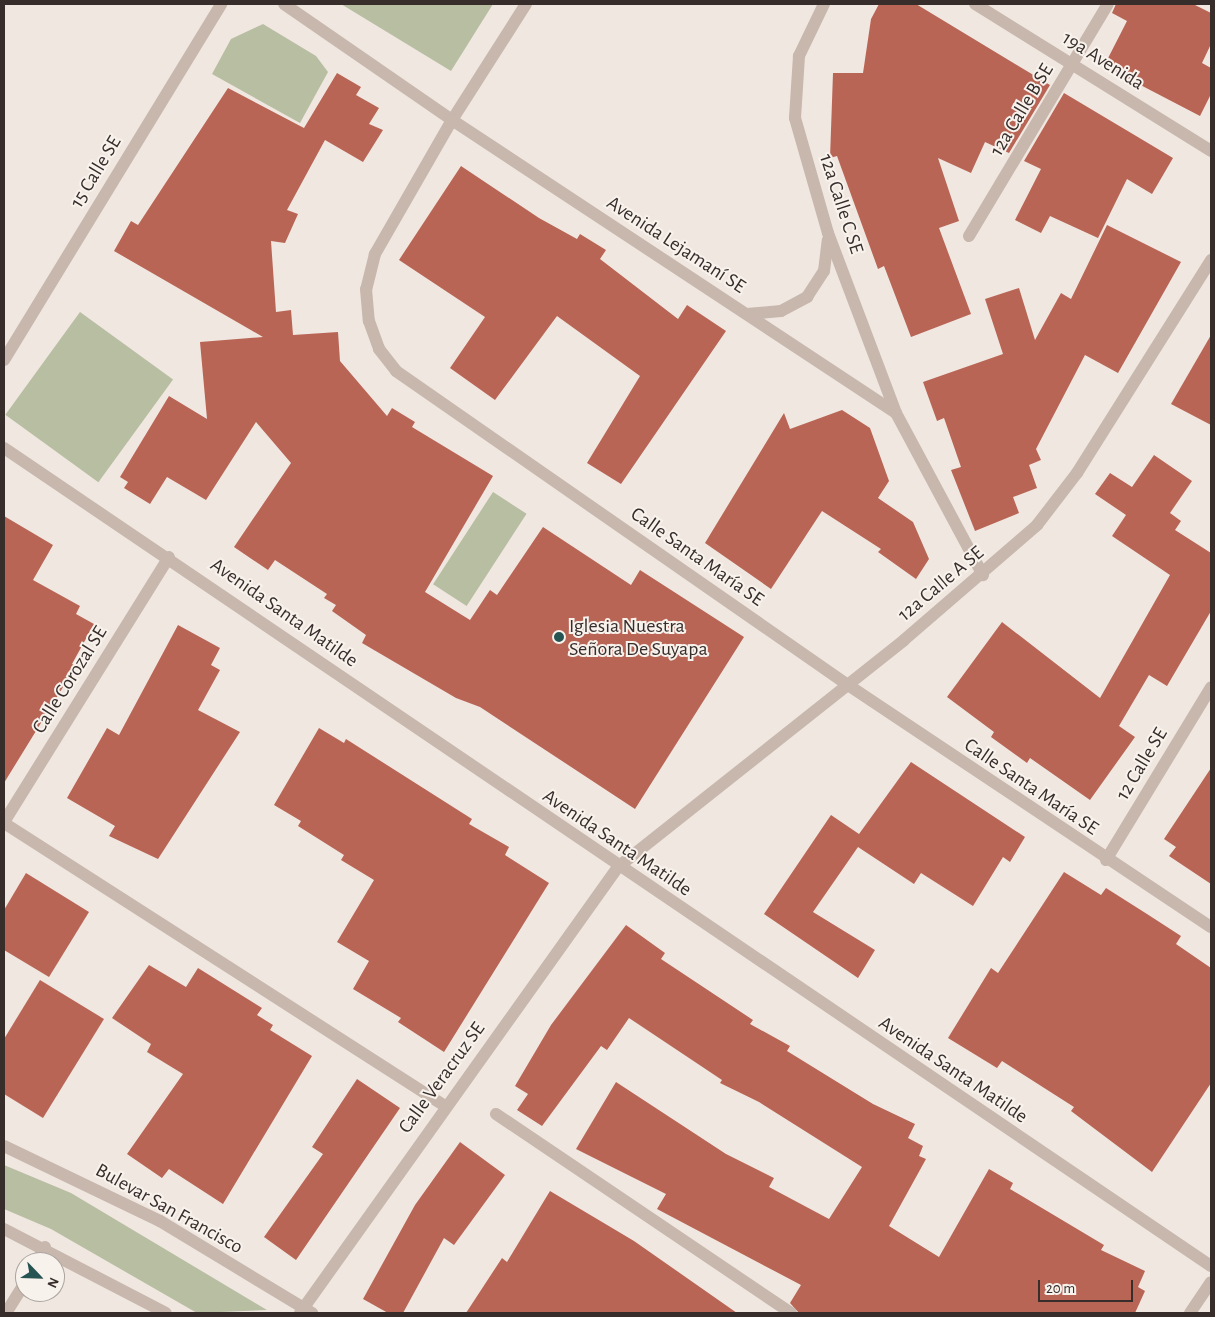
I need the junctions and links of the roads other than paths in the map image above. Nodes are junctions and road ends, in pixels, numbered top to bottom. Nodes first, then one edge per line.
1 (221, 4) edge
2 (284, 4) edge
3 (526, 4) edge
4 (824, 4) edge
5 (975, 4) edge
6 (1108, 4) edge
7 (1072, 64) junction
8 (452, 120) junction
9 (1211, 151) edge
10 (828, 233) junction
11 (969, 236) dead end
12 (1211, 260) edge
13 (747, 314) junction
14 (4, 360) edge
15 (896, 413) junction
16 (4, 448) edge
17 (169, 557) junction
18 (983, 575) junction
19 (848, 685) junction
20 (1211, 687) edge
21 (4, 822) edge
22 (1106, 860) junction
23 (618, 867) junction
24 (1211, 927) edge
25 (445, 1106) junction
26 (496, 1114) dead end
27 (4, 1146) edge
28 (4, 1229) edge
29 (45, 1247) junction
30 (42, 1252) edge
31 (1211, 1266) edge
32 (1211, 1282) edge
33 (15, 1298) edge
34 (305, 1311) edge
35 (6, 1313) edge
36 (166, 1313) edge
37 (791, 1313) edge
38 (1190, 1313) edge

1 - 14 street, 15 Calle SE
2 - 8 street, Avenida Lejamaní SE
3 - 8 street, Calle Santa María SE
4 - 10 street, 12a Calle C SE
5 - 7 street, 19a Avenida
6 - 7 street, 12a Calle B SE
7 - 9 street, 19a Avenida
7 - 11 street, 12a Calle B SE
8 - 13 street, Avenida Lejamaní SE
8 - 19 street, Calle Santa María SE
10 - 13 street
10 - 15 street, 12a Calle C SE
12 - 18 street, 12a Calle A SE
13 - 15 street, Avenida Lejamaní SE
15 - 18 street, Avenida Lejamaní SE
16 - 17 street, Avenida Santa Matilde
17 - 21 street, Calle Corozal SE
17 - 23 street, Avenida Santa Matilde
18 - 19 street, 12a Calle A SE
19 - 22 street, Calle Santa María SE
19 - 23 street, 12a Calle A SE
20 - 22 street, 12 Calle SE
21 - 25 street
22 - 24 street, Calle Santa María SE
23 - 25 street, Calle Veracruz SE
23 - 31 street, Avenida Santa Matilde
25 - 34 street, Calle Veracruz SE
26 - 37 street
27 - 34 street, Bulevar San Francisco
28 - 29 street
29 - 30 street
29 - 36 street
32 - 38 street
33 - 35 street

